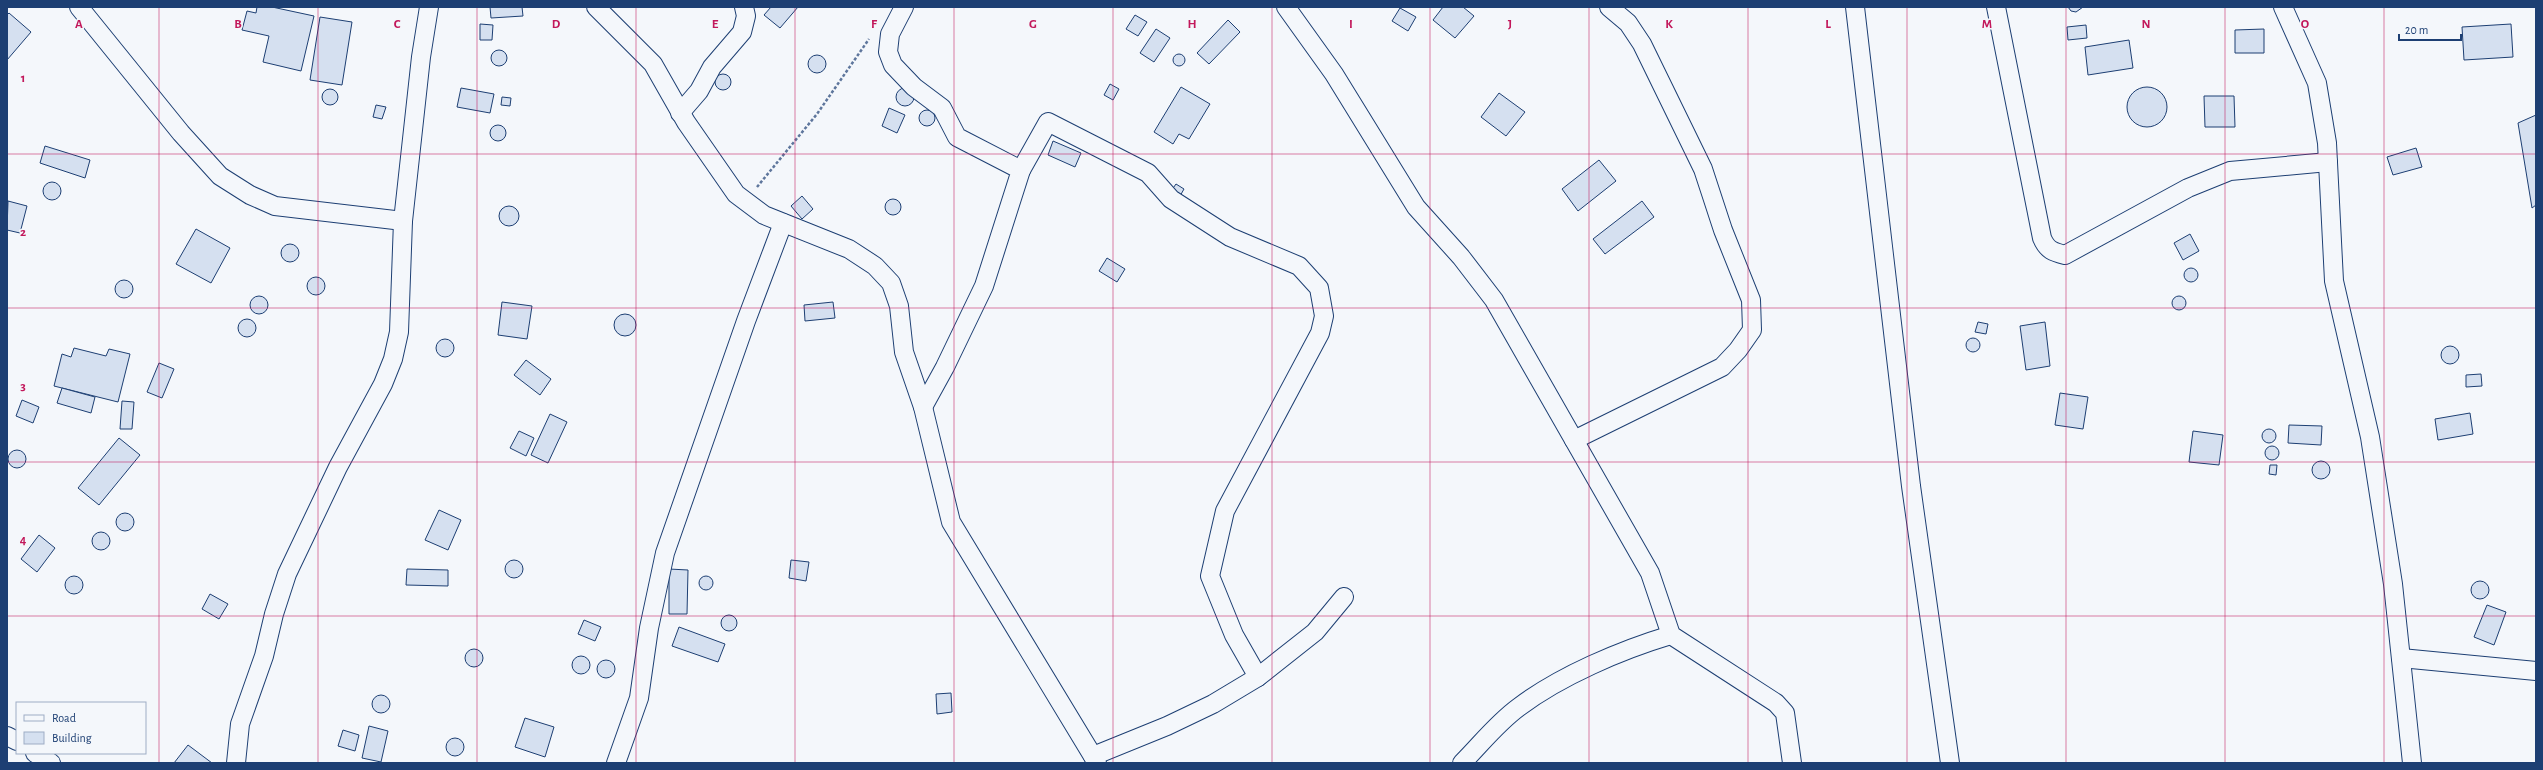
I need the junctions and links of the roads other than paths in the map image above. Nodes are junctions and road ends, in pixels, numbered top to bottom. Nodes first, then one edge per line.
1 (79, 7) edge
2 (429, 7) edge
3 (596, 7) edge
4 (744, 7) edge
5 (904, 7) edge
6 (1286, 7) edge
7 (1609, 7) edge
8 (1855, 7) edge
9 (1996, 7) edge
10 (2283, 7) edge
11 (680, 113) junction
12 (2328, 162) junction
13 (1021, 170) junction
14 (403, 221) junction
15 (783, 223) junction
16 (923, 407) junction
17 (1574, 440) junction
18 (1344, 597) dead end
19 (1670, 635) junction
20 (2401, 658) junction
21 (2536, 671) edge
22 (1258, 677) junction
23 (7, 736) edge
24 (16, 740) edge
25 (36, 754) edge
26 (1095, 759) edge
27 (50, 763) edge
28 (236, 763) edge
29 (616, 763) edge
30 (1462, 763) edge
31 (1792, 763) edge
32 (1950, 763) edge
33 (2412, 763) edge

1 - 14 street
2 - 14 street
3 - 11 street
4 - 11 street
5 - 13 street
6 - 17 street
7 - 17 street
8 - 32 street
9 - 12 street
10 - 12 street
11 - 15 street
12 - 20 street
13 - 16 street
13 - 22 street
14 - 28 street
15 - 16 street
15 - 29 street
16 - 26 street
17 - 19 street
18 - 22 street
19 - 30 street
19 - 31 street
20 - 21 street
20 - 33 street
22 - 26 street
23 - 24 street
25 - 27 street

